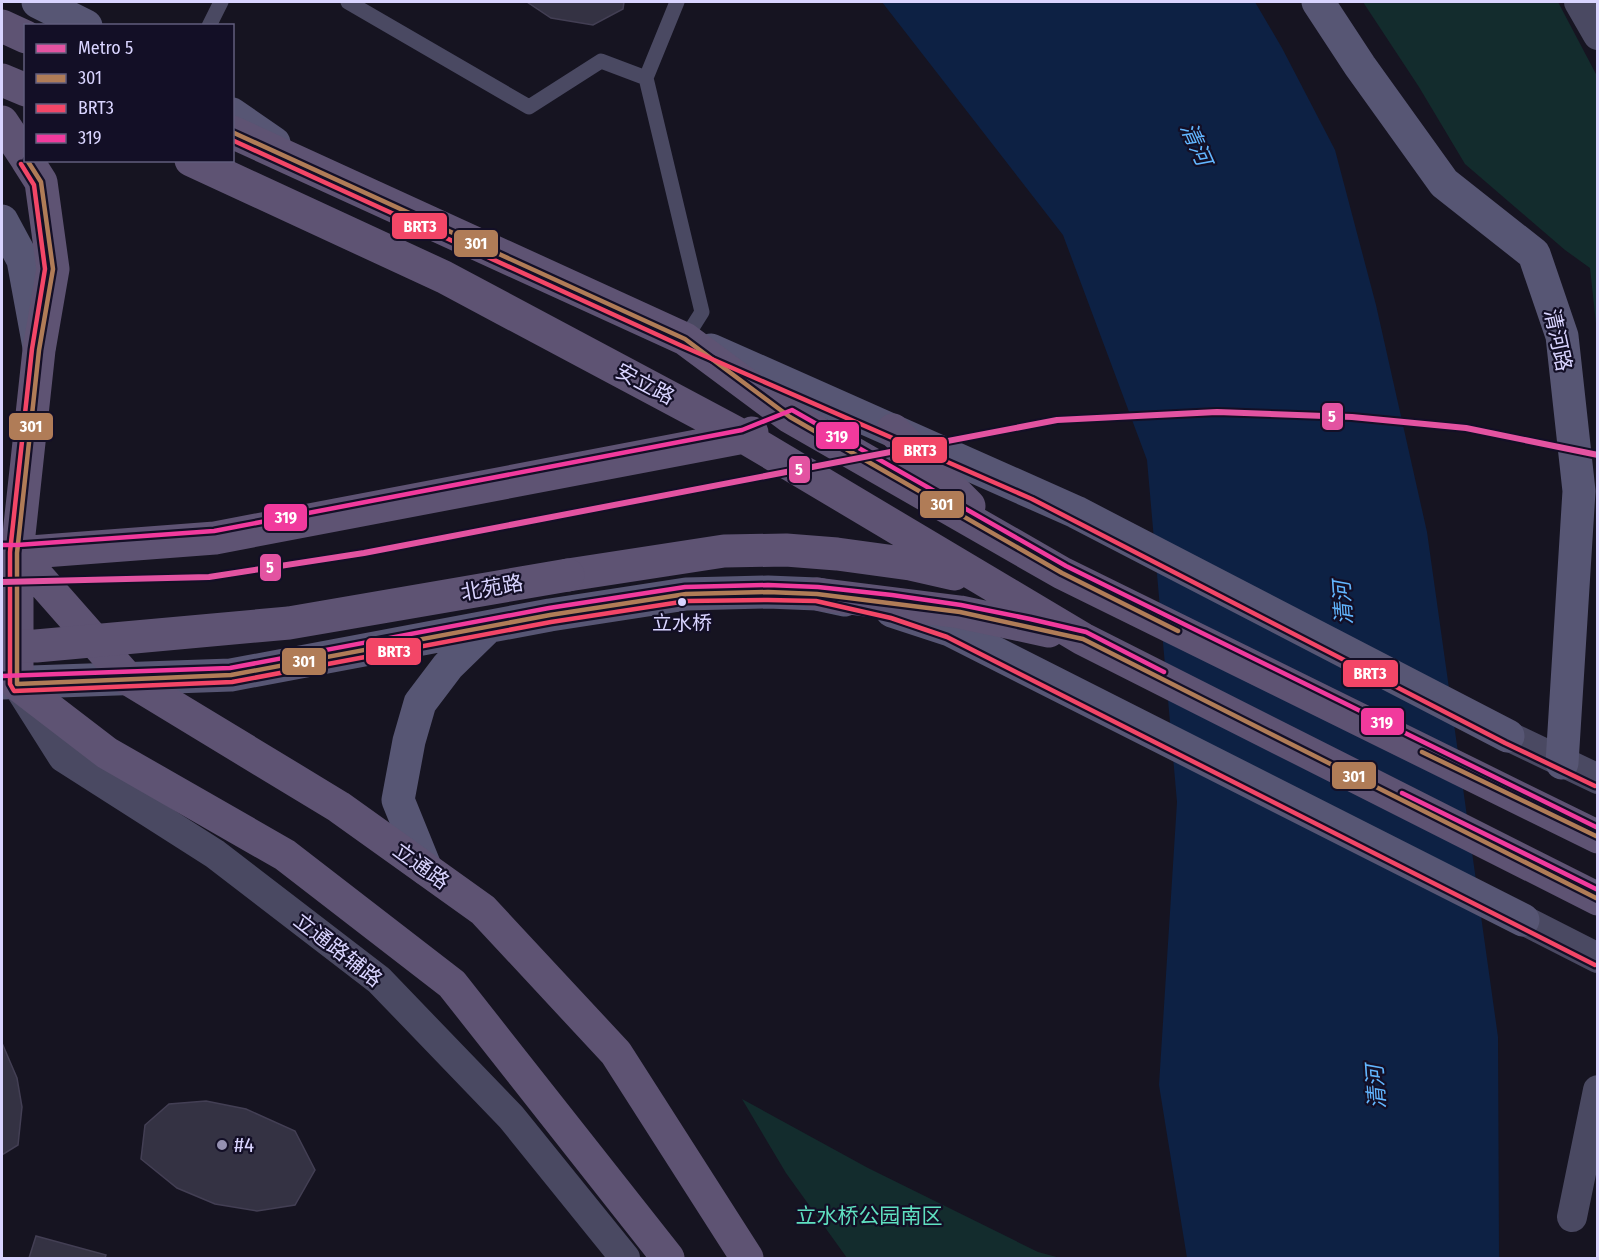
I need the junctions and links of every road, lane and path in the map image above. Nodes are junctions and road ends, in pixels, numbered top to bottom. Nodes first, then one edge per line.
1 (38, 2) edge
2 (221, 2) edge
3 (348, 2) edge
4 (677, 2) edge
5 (1318, 2) edge
6 (1580, 2) edge
7 (82, 24) edge
8 (210, 24) edge
9 (2, 26) edge
10 (1598, 35) edge
11 (24, 36) edge
12 (646, 78) junction
13 (2, 80) edge
14 (24, 89) edge
15 (234, 115) edge
16 (2, 122) edge
17 (234, 133) edge
18 (24, 156) edge
19 (28, 162) edge
20 (195, 162) edge
21 (304, 165) junction
22 (2, 221) edge
23 (685, 339) junction
24 (39, 350) junction
25 (790, 417) junction
26 (892, 430) junction
27 (744, 437) junction
28 (998, 535) junction
29 (9, 553) edge
30 (982, 580) junction
31 (817, 594) junction
32 (488, 627) junction
33 (1083, 639) junction
34 (2, 646) edge
35 (128, 679) junction
36 (9, 683) edge
37 (1508, 736) joint
38 (1562, 762) junction
39 (1598, 779) edge
40 (1598, 837) edge
41 (426, 869) junction
42 (1598, 899) edge
43 (1523, 920) joint
44 (1598, 958) edge
45 (1598, 1090) edge
46 (1572, 1217) dead end
47 (625, 1258) edge
48 (668, 1258) edge
49 (747, 1258) edge

1 - 7 street
2 - 8 lane
3 - 12 lane
4 - 12 lane
5 - 38 street, 清河路
6 - 10 street
9 - 11 main road
12 - 23 lane
13 - 14 main road
15 - 21 street
16 - 18 main road
17 - 21 main road
19 - 24 main road
20 - 27 main road, 安立路
21 - 23 main road
22 - 24 street
23 - 25 main road
23 - 26 street
24 - 29 main road
25 - 27 main road
25 - 28 main road
26 - 28 main road
26 - 37 street
27 - 29 main road
27 - 30 main road, 安立路
28 - 40 main road
29 - 35 main road, 立通路
29 - 36 main road
30 - 33 main road, 安立路
30 - 34 main road, 北苑路, bridge
31 - 32 street, 北苑路
31 - 33 main road
31 - 43 street, 北苑路
32 - 35 street, 北苑路
32 - 41 street
33 - 42 main road
35 - 36 street, 北苑路
35 - 41 main road, 立通路
36 - 47 street, 立通路辅路
36 - 48 main road
37 - 38 street
38 - 39 street
41 - 49 main road, 立通路
43 - 44 street
45 - 46 street

